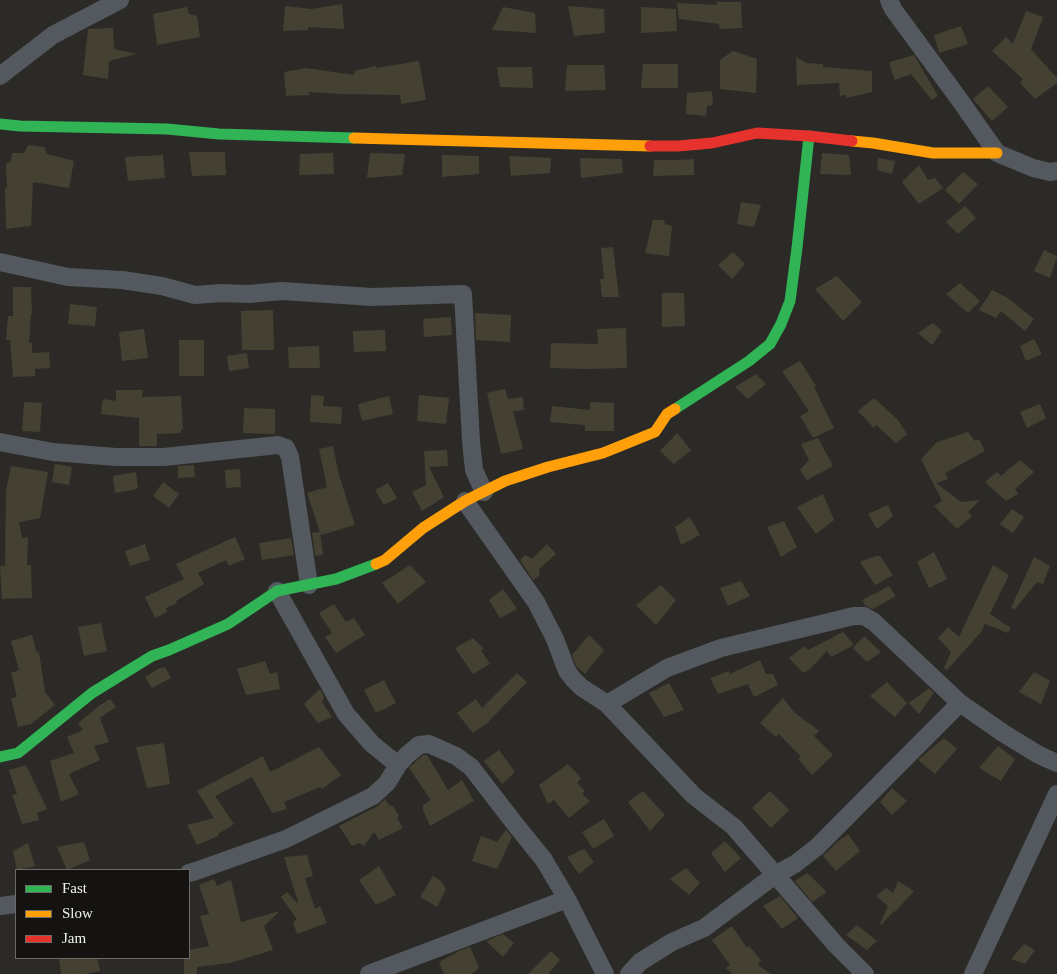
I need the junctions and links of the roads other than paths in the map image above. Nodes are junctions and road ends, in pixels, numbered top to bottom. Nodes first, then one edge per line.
1 (120, 0) edge
2 (889, 0) edge
3 (0, 76) edge
4 (0, 124) edge
5 (809, 136) junction
6 (997, 153) junction
7 (1057, 171) edge
8 (0, 262) edge
9 (0, 442) edge
10 (484, 492) junction
11 (465, 501) junction
12 (309, 585) junction
13 (277, 591) junction
14 (960, 703) junction
15 (607, 704) junction
16 (0, 757) edge
17 (1057, 762) edge
18 (398, 766) junction
19 (1057, 794) edge
20 (190, 873) edge
21 (775, 875) junction
22 (566, 898) junction
23 (15, 904) edge
24 (0, 906) edge
25 (369, 974) edge
26 (605, 974) edge
27 (629, 974) edge
28 (865, 974) edge
29 (973, 974) edge

1 - 3 street
2 - 6 street
4 - 5 street
5 - 6 street
5 - 10 street
6 - 7 street
8 - 10 street
9 - 12 street
10 - 11 street
11 - 12 street
11 - 15 street
12 - 13 street
13 - 16 street
13 - 18 street
14 - 15 street
14 - 17 street
14 - 21 street
15 - 21 street
18 - 20 street
18 - 22 street
19 - 29 street
21 - 27 street
21 - 28 street
22 - 25 street
22 - 26 street
23 - 24 street

